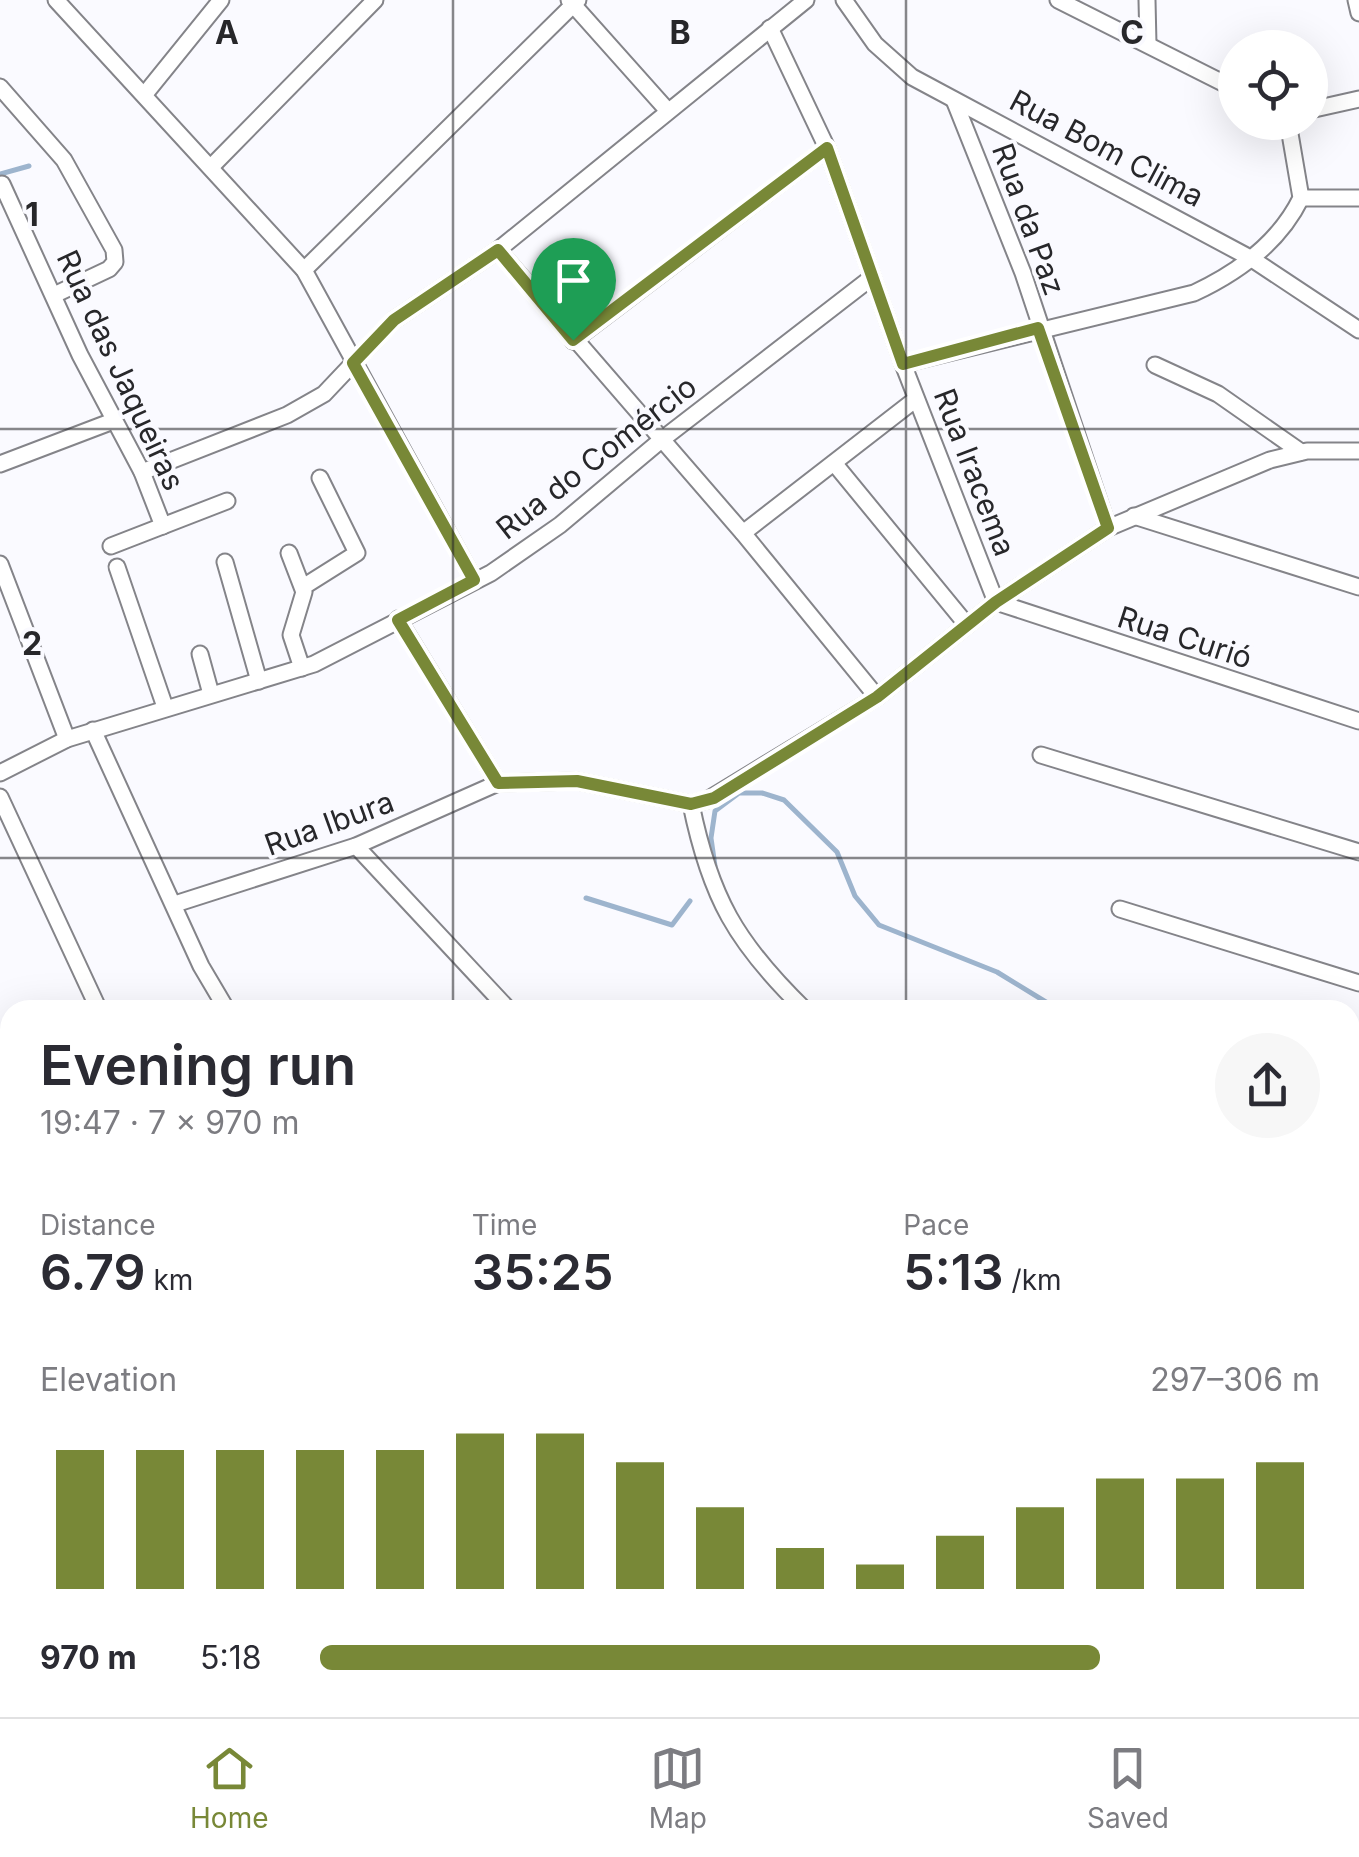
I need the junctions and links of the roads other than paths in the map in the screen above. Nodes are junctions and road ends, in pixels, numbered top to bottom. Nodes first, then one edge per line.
1 (56, 0) edge
2 (221, 0) edge
3 (376, 0) edge
4 (806, 0) edge
5 (844, 0) edge
6 (1058, 0) edge
7 (1147, 0) edge
8 (1356, 0) edge
9 (574, 2) edge
10 (1359, 13) edge
11 (770, 28) junction
12 (1148, 44) junction
13 (1218, 80) edge
14 (0, 87) edge
15 (145, 94) junction
16 (1359, 99) edge
17 (954, 100) junction
18 (1328, 106) edge
19 (668, 111) junction
20 (1291, 140) edge
21 (827, 148) junction
22 (212, 166) junction
23 (2, 184) dead end
24 (1301, 198) junction
25 (1359, 198) edge
26 (498, 250) junction
27 (1252, 259) junction
28 (304, 270) junction
29 (872, 278) junction
30 (54, 294) junction
31 (1038, 328) junction
32 (1359, 330) edge
33 (573, 340) junction
34 (353, 363) junction
35 (903, 364) junction
36 (1156, 364) dead end
37 (916, 399) junction
38 (114, 420) junction
39 (660, 441) junction
40 (1359, 450) edge
41 (1301, 452) junction
42 (834, 463) junction
43 (0, 464) edge
44 (142, 472) junction
45 (320, 478) dead end
46 (228, 502) dead end
47 (1134, 516) junction
48 (163, 526) junction
49 (1108, 528) junction
50 (743, 532) junction
51 (111, 546) dead end
52 (289, 553) dead end
53 (224, 562) dead end
54 (0, 564) edge
55 (116, 568) dead end
56 (474, 580) junction
57 (303, 587) junction
58 (1359, 587) edge
59 (996, 602) junction
60 (398, 620) junction
61 (967, 626) junction
62 (200, 654) dead end
63 (302, 668) junction
64 (259, 681) junction
65 (211, 694) junction
66 (877, 697) junction
67 (165, 708) junction
68 (1359, 721) edge
69 (94, 730) junction
70 (67, 738) junction
71 (1041, 755) dead end
72 (0, 773) edge
73 (498, 783) junction
74 (0, 798) edge
75 (691, 804) junction
76 (356, 846) junction
77 (1359, 852) edge
78 (174, 904) junction
79 (1120, 909) dead end
80 (1359, 983) edge
81 (94, 1000) edge
82 (221, 1000) edge
83 (500, 1000) edge
84 (788, 1000) edge

1 - 15 street
2 - 15 street
3 - 22 street
4 - 11 street
5 - 17 street, Rua Bom Clima
6 - 12 street
7 - 12 street
8 - 10 street
9 - 19 street
9 - 28 street
11 - 19 street
11 - 21 street, Rua Iracema
12 - 13 street
14 - 30 street
15 - 22 street
16 - 18 street
17 - 27 street, Rua Bom Clima
17 - 31 street, Rua da Paz
19 - 26 street
20 - 24 street
21 - 29 street, Rua Iracema
21 - 33 street
22 - 28 street
23 - 30 street, Rua das Jaqueiras
24 - 25 street
24 - 27 street
26 - 33 street
26 - 34 street
27 - 31 street
27 - 32 street, Rua Bom Clima
28 - 34 street
29 - 35 street, Rua Iracema
29 - 39 street, Rua do Comércio
30 - 38 street, Rua das Jaqueiras
31 - 35 street
31 - 49 street, Rua da Paz
33 - 39 street
34 - 44 street
34 - 56 street
35 - 37 street, Rua Iracema
36 - 41 street
37 - 42 street
37 - 59 street, Rua Iracema
38 - 43 street
38 - 44 street, Rua das Jaqueiras
39 - 50 street
39 - 56 street, Rua do Comércio
40 - 41 street
41 - 47 street
42 - 50 street
42 - 61 street
44 - 48 street, Rua das Jaqueiras
45 - 57 street
46 - 48 street
47 - 49 street
47 - 58 street
48 - 51 street
49 - 59 street
50 - 66 street
52 - 57 street
53 - 64 street
54 - 70 street
55 - 67 street
56 - 60 street, Rua do Comércio
57 - 63 street
59 - 61 street
59 - 68 street, Rua Curió
60 - 63 street, Rua do Comércio
60 - 73 street
61 - 66 street
62 - 65 street
63 - 64 street, Rua do Comércio
64 - 65 street, Rua do Comércio
65 - 67 street, Rua do Comércio
66 - 75 street
67 - 69 street, Rua do Comércio
69 - 70 street, Rua do Comércio
69 - 78 street
70 - 72 street, Rua do Comércio
71 - 77 street
73 - 75 street
73 - 76 street, Rua Ibura
74 - 81 street
75 - 84 street
76 - 78 street, Rua Ibura
76 - 83 street
78 - 82 street
79 - 80 street

